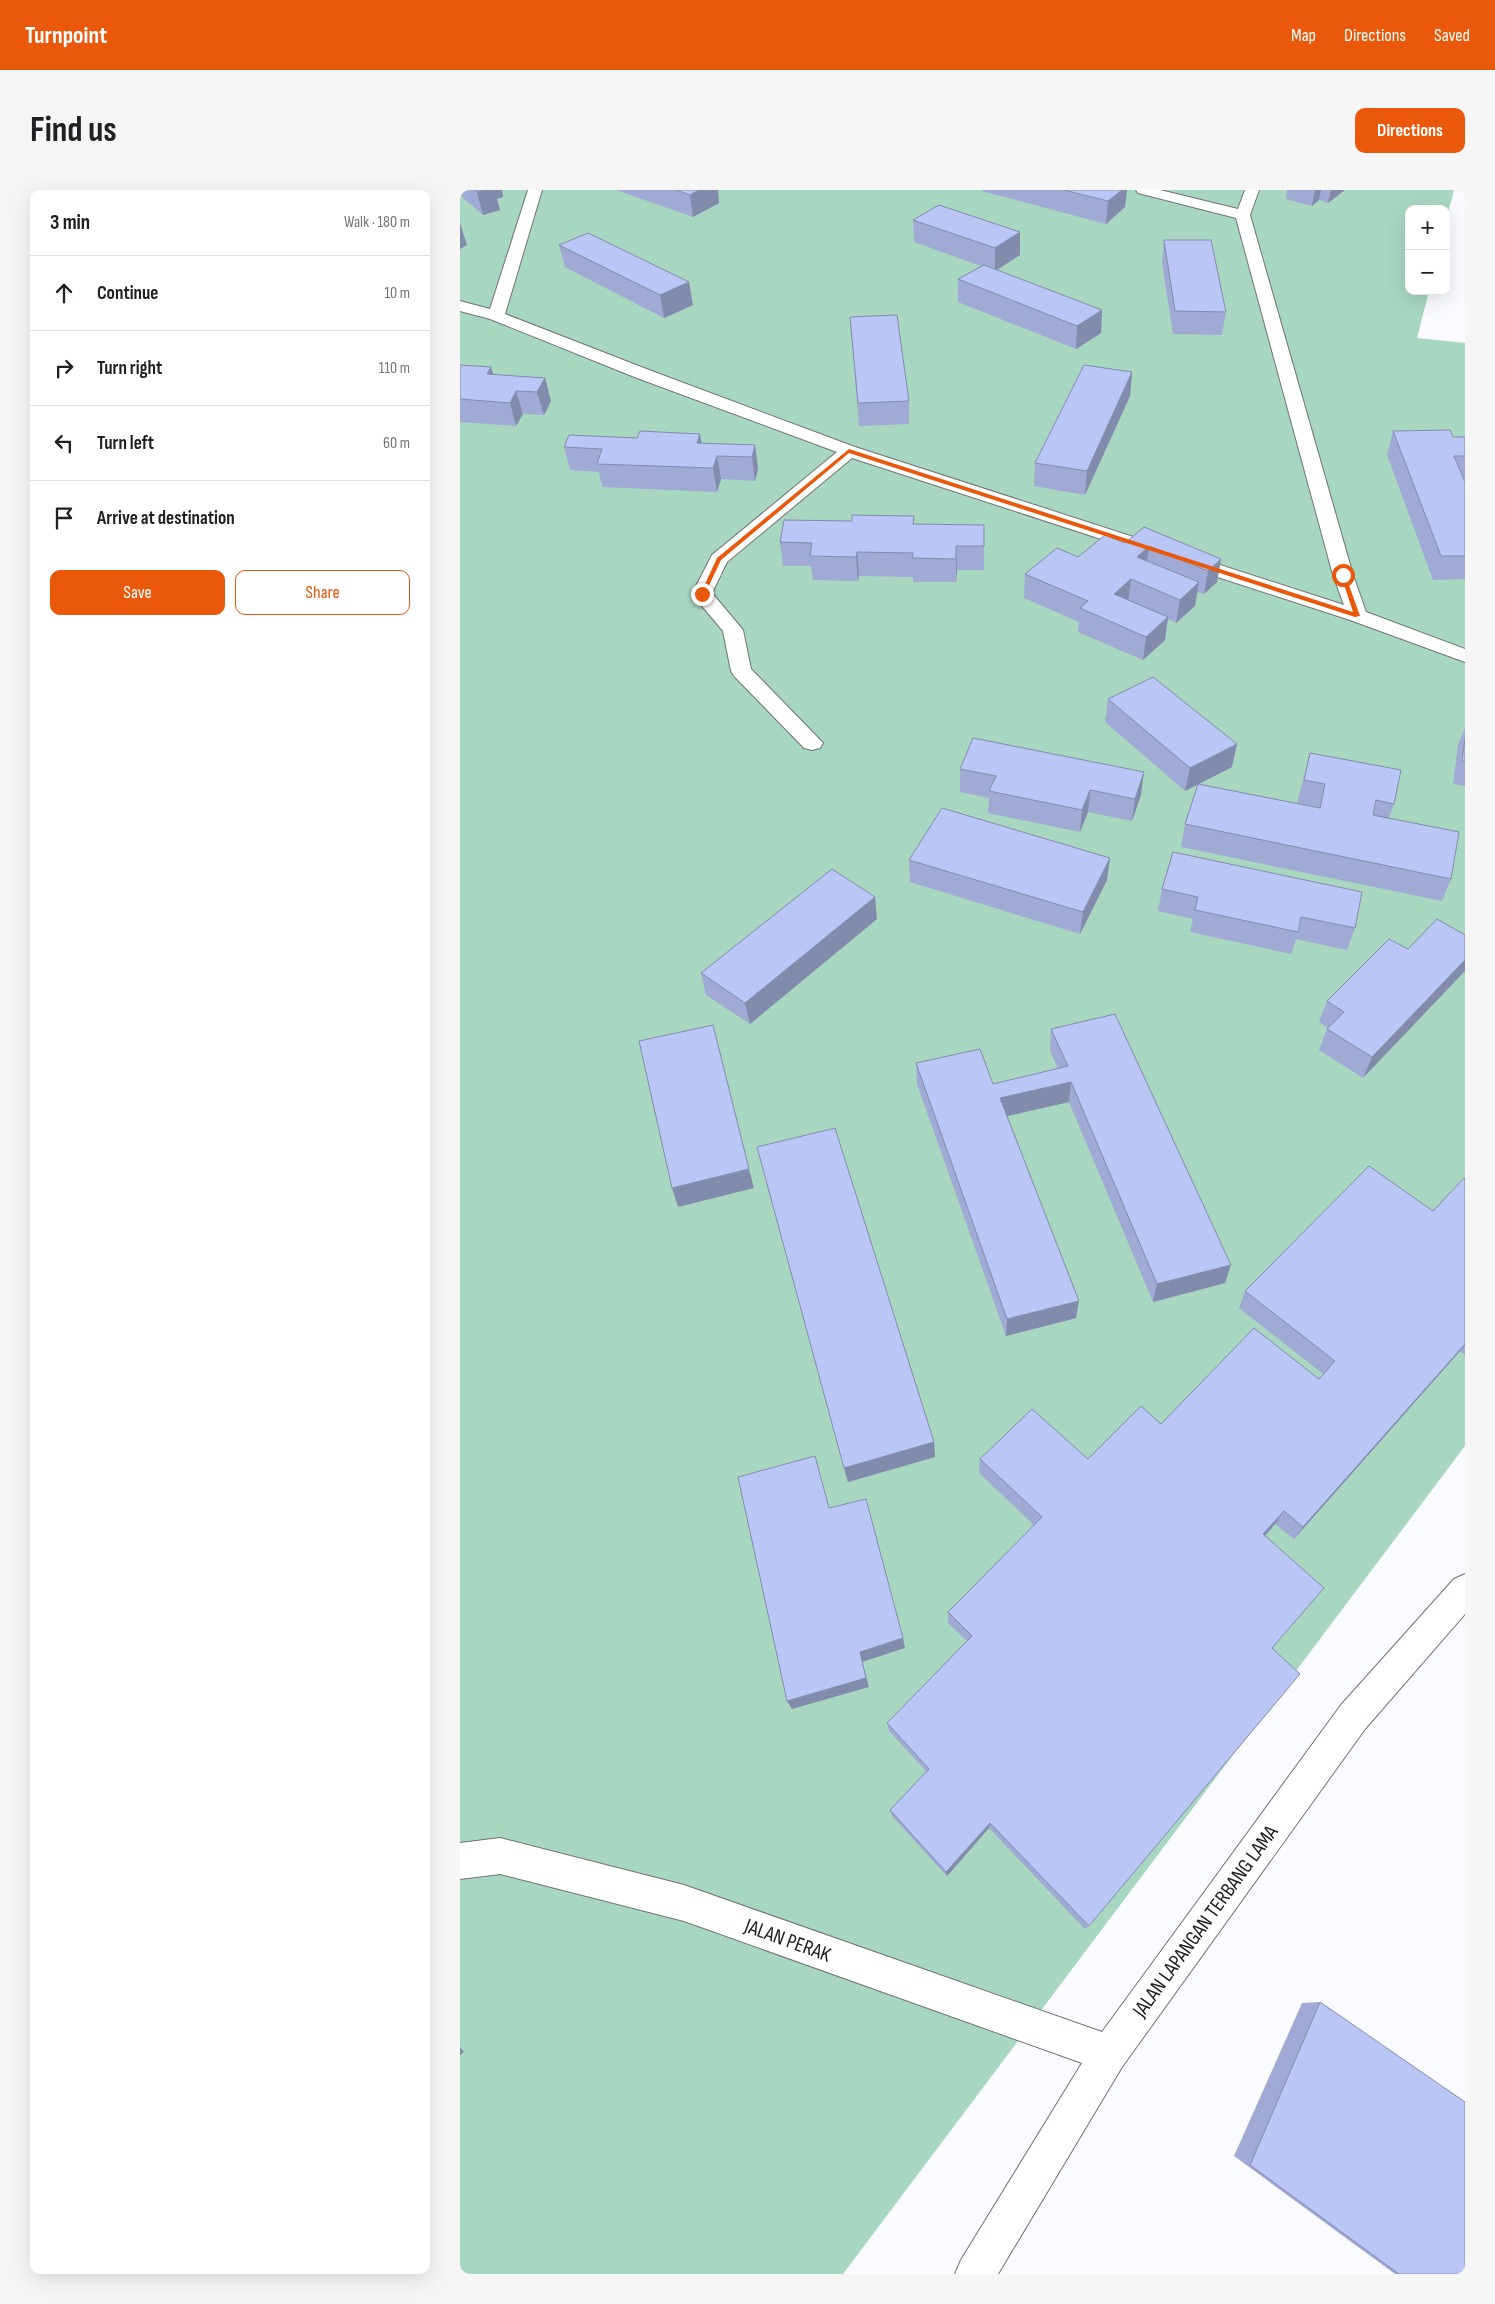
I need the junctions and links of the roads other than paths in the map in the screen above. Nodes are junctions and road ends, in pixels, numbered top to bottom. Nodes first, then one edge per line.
1 (535, 190) edge
2 (1143, 190) edge
3 (1252, 190) edge
4 (1243, 215) junction
5 (460, 306) edge
6 (496, 316) junction
7 (849, 451) junction
8 (1357, 616) junction
9 (1465, 656) edge
10 (812, 744) dead end
11 (1465, 1590) edge
12 (460, 1862) edge
13 (1109, 2054) junction
14 (975, 2274) edge

1 - 6 street
2 - 4 street
3 - 4 street
4 - 8 street
5 - 6 street
6 - 7 street
7 - 8 street
7 - 10 street
8 - 9 street
11 - 13 street, JALAN LAPANGAN TERBANG LAMA
12 - 13 street, JALAN PERAK
13 - 14 street, JALAN LAPANGAN TERBANG LAMA

